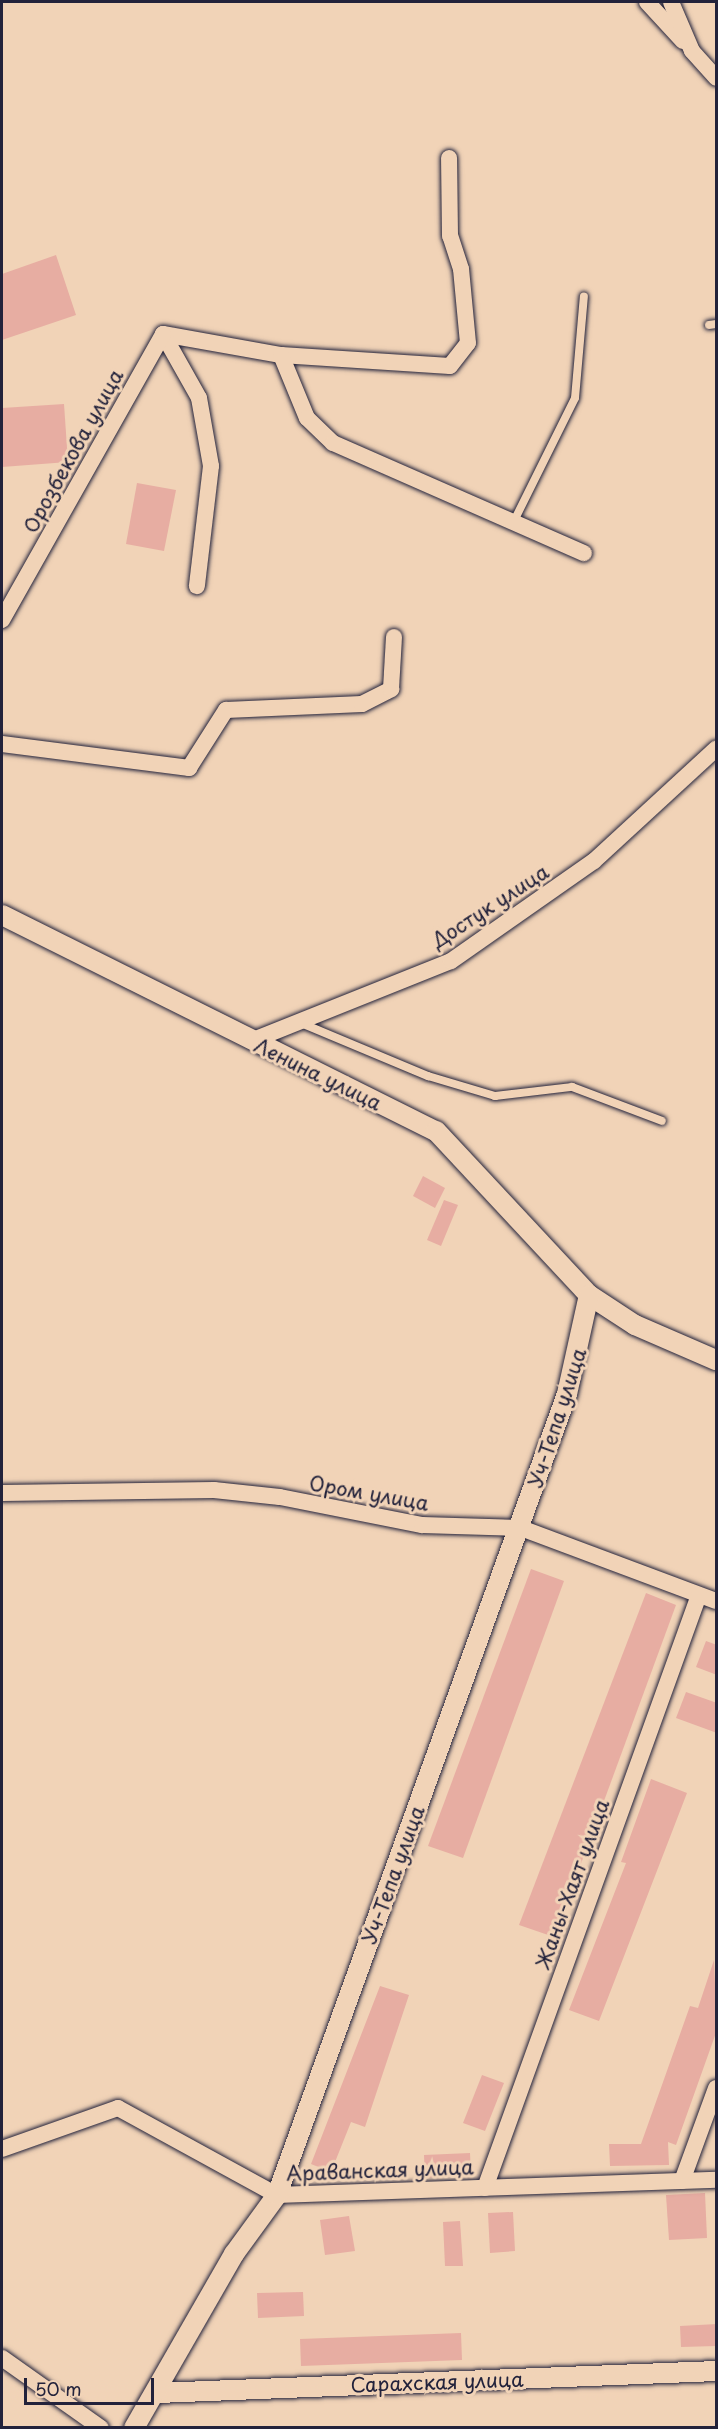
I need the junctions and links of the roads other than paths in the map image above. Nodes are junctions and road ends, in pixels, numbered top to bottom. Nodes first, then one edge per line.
1 (647, 2) edge
2 (671, 2) edge
3 (692, 51) junction
4 (717, 78) edge
5 (449, 158) dead end
6 (584, 296) dead end
7 (163, 334) junction
8 (281, 356) junction
9 (514, 521) junction
10 (584, 552) dead end
11 (197, 586) dead end
12 (2, 620) edge
13 (393, 637) dead end
14 (2, 744) edge
15 (717, 749) edge
16 (2, 915) edge
17 (297, 1022) junction
18 (251, 1041) junction
19 (662, 1121) dead end
20 (589, 1295) junction
21 (717, 1360) edge
22 (2, 1493) edge
23 (520, 1528) junction
24 (699, 1595) junction
25 (717, 1601) edge
26 (717, 2088) edge
27 (2, 2150) edge
28 (717, 2180) edge
29 (682, 2181) junction
30 (485, 2188) junction
31 (277, 2195) junction
32 (2, 2358) edge
33 (717, 2372) edge
34 (157, 2393) junction
35 (101, 2427) edge
36 (134, 2427) edge

1 - 3 street
2 - 3 street
3 - 4 street
5 - 8 street
6 - 9 lane
7 - 8 street
7 - 11 street
7 - 12 street, Орозбекова улица
8 - 9 street
9 - 10 street
13 - 14 street
15 - 17 street, Достук улица
16 - 18 street, Ленина улица
17 - 18 street, Достук улица
17 - 19 lane
18 - 20 street, Ленина улица
20 - 21 street, Ленина улица
20 - 23 street, Уч-Тепа улица
22 - 23 street, Ором улица
23 - 24 street, Ором улица
23 - 31 street, Уч-Тепа улица
24 - 25 street, Ором улица
24 - 30 street, Жаны-Хаят улица
26 - 29 street
27 - 31 street, Араванская улица
28 - 29 street, Араванская улица
29 - 30 street, Араванская улица
30 - 31 street, Араванская улица
31 - 34 street, Уч-Тепа улица
32 - 35 street
33 - 34 street, Сарахская улица
34 - 36 street, Уч-Тепа улица

